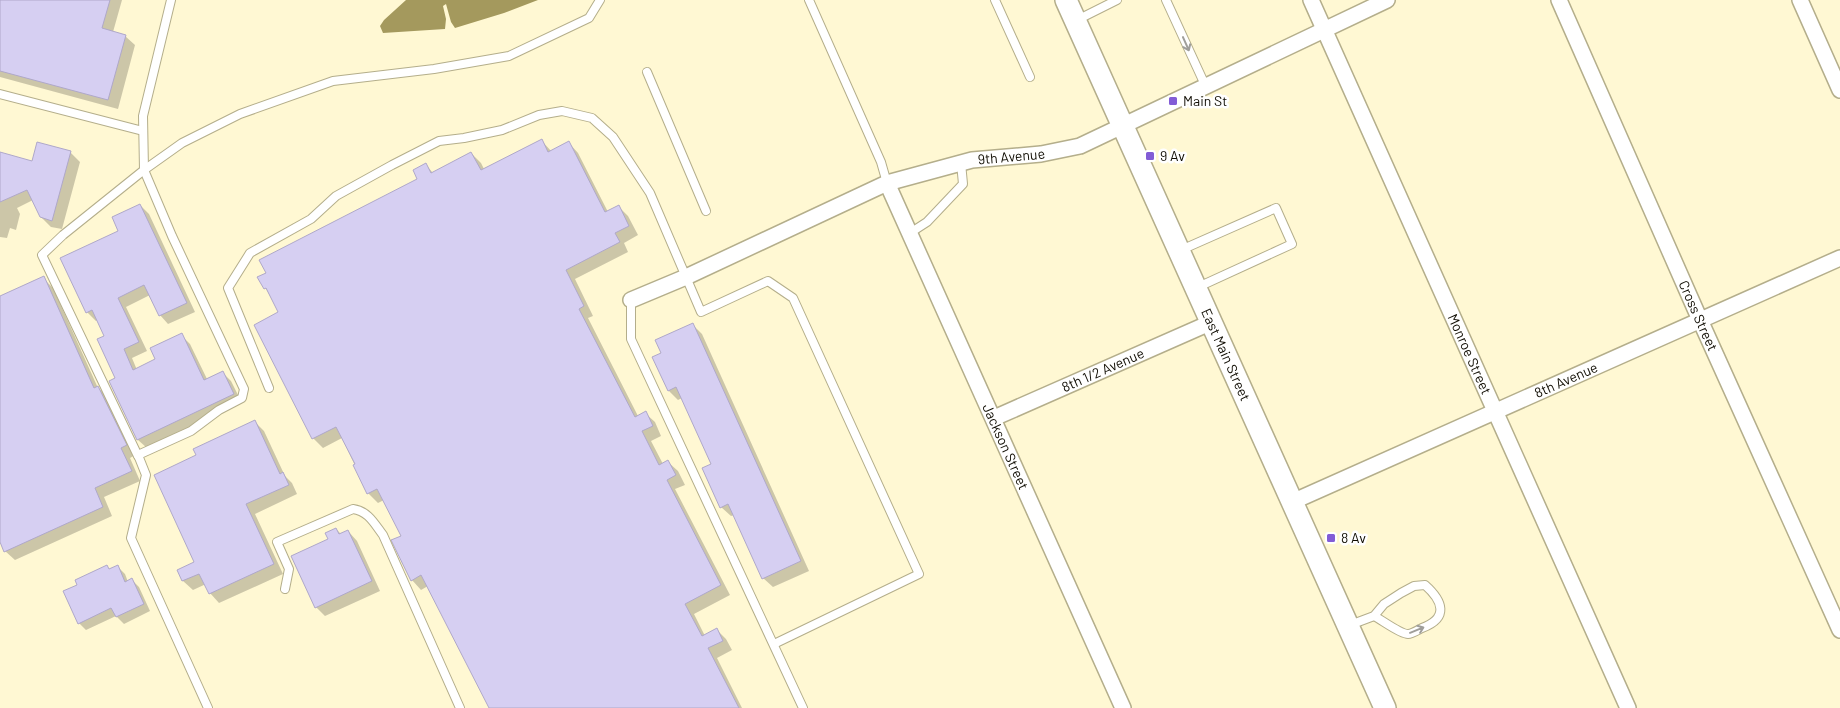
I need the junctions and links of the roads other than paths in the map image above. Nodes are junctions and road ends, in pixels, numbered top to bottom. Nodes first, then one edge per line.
1 (170, 0) edge
2 (600, 0) edge
3 (808, 0) edge
4 (996, 0) edge
5 (1066, 0) edge
6 (1117, 0) edge
7 (1166, 0) edge
8 (1311, 0) edge
9 (1387, 0) edge
10 (1559, 0) edge
11 (1800, 0) edge
12 (1076, 21) junction
13 (1324, 30) junction
14 (647, 72) dead end
15 (1030, 77) dead end
16 (1206, 87) junction
17 (1840, 90) edge
18 (0, 94) edge
19 (1123, 126) junction
20 (143, 131) junction
21 (960, 163) junction
22 (144, 170) junction
23 (887, 184) junction
24 (706, 211) dead end
25 (910, 233) junction
26 (1179, 251) junction
27 (1840, 258) edge
28 (686, 277) junction
29 (1196, 288) junction
30 (631, 300) joint
31 (1700, 320) junction
32 (1212, 322) junction
33 (269, 388) dead end
34 (1494, 413) junction
35 (994, 418) junction
36 (138, 456) junction
37 (1292, 502) junction
38 (284, 589) dead end
39 (1374, 616) junction
40 (1348, 626) junction
41 (1840, 630) edge
42 (774, 644) junction
43 (208, 708) edge
44 (460, 708) edge
45 (803, 708) edge
46 (1123, 708) edge
47 (1385, 708) edge
48 (1628, 708) edge

1 - 20 lane
2 - 22 lane
3 - 23 lane
4 - 15 lane
5 - 12 main road, East Main Street
6 - 12 lane
7 -> 16 lane
8 - 13 street, Monroe Street
9 - 13 street, 9th Avenue
10 - 31 street, Cross Street
11 - 17 street
12 - 19 main road, East Main Street
13 - 16 street, 9th Avenue
13 - 34 street, Monroe Street
14 - 24 lane
16 - 19 street, 9th Avenue
18 - 20 lane
19 - 21 street, 9th Avenue
19 - 26 main road, East Main Street
20 - 22 lane
21 - 23 street, 9th Avenue
21 - 25 lane
22 - 36 lane
22 - 36 lane
23 - 25 street, Jackson Street
23 - 28 street, 9th Avenue
25 - 35 street, Jackson Street
26 - 29 main road, East Main Street
26 - 29 lane
27 - 31 street, 8th Avenue
28 - 30 street, 9th Avenue
28 - 33 lane
28 - 42 lane
29 - 32 main road, East Main Street
30 - 42 lane
31 - 34 street, 8th Avenue
31 - 41 street, Cross Street
32 - 35 street, 8th 1/2 Avenue
32 - 37 main road, East Main Street
34 - 37 street, 8th Avenue
34 - 48 street, Monroe Street
35 - 46 street, Jackson Street
36 - 43 lane
37 - 40 main road, East Main Street
38 - 44 lane
39 -> 39 lane
39 - 40 lane
40 - 47 main road, East Main Street
42 - 45 lane

